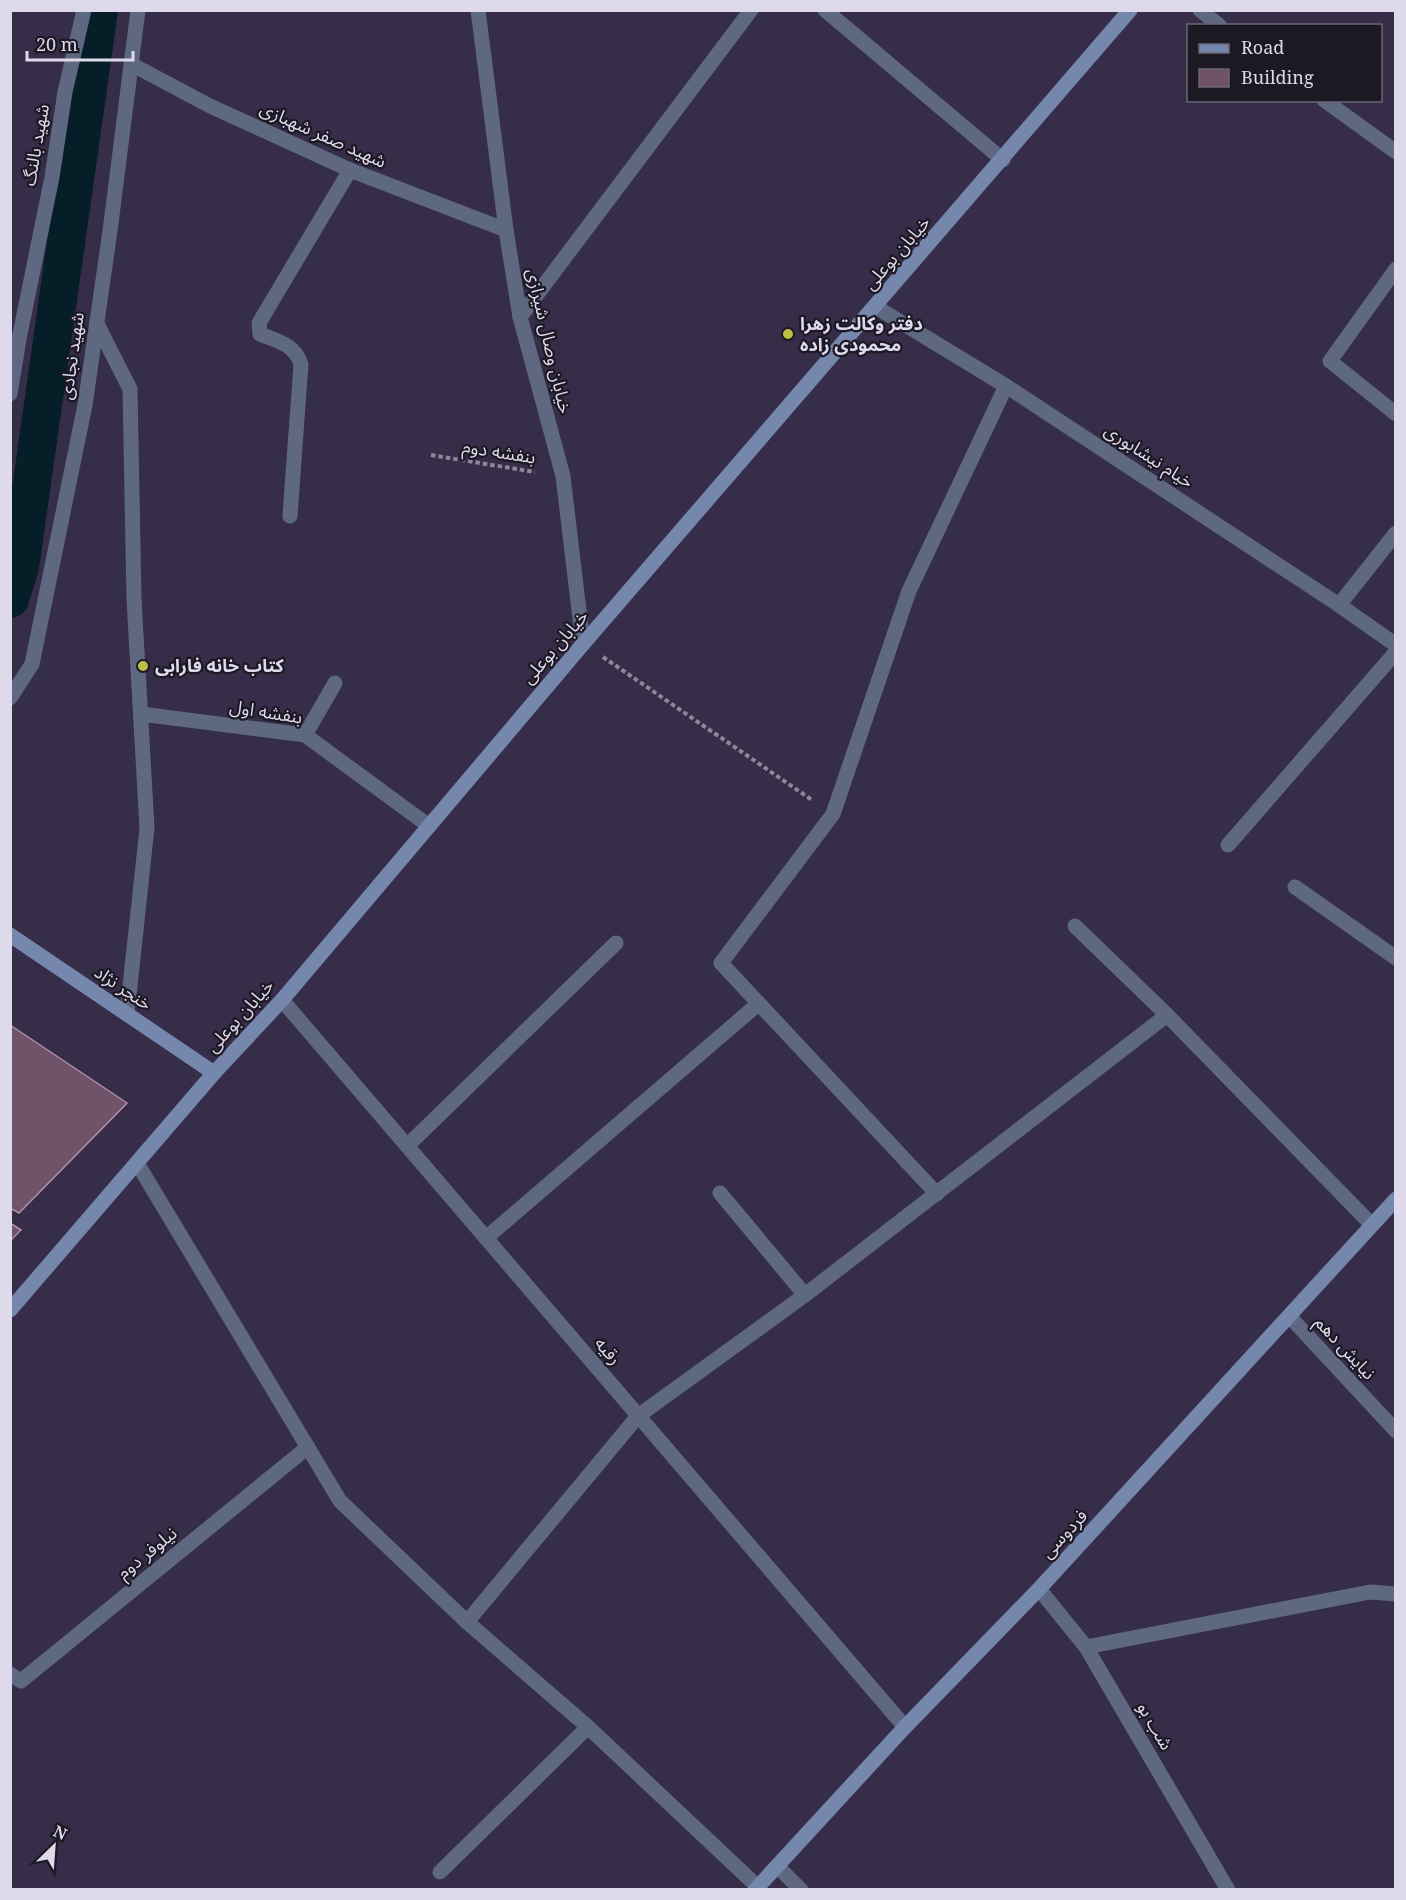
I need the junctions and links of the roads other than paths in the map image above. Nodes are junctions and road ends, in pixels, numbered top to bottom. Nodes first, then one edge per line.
1 (84, 10) edge
2 (138, 10) edge
3 (478, 10) edge
4 (751, 10) edge
5 (825, 10) edge
6 (1131, 10) edge
7 (1200, 10) edge
8 (1218, 24) edge
9 (130, 64) junction
10 (1327, 102) edge
11 (1395, 152) edge
12 (1003, 160) junction
13 (350, 170) junction
14 (506, 230) junction
15 (1395, 269) edge
16 (876, 307) junction
17 (520, 317) junction
18 (97, 324) junction
19 (1006, 386) junction
20 (10, 394) edge
21 (1395, 414) edge
22 (290, 516) dead end
23 (1395, 533) edge
24 (1339, 604) junction
25 (584, 644) junction
26 (1395, 645) edge
27 (1395, 652) edge
28 (335, 683) dead end
29 (10, 698) edge
30 (141, 714) junction
31 (305, 735) junction
32 (429, 826) junction
33 (1228, 844) dead end
34 (1295, 887) dead end
35 (1075, 926) dead end
36 (10, 935) edge
37 (616, 943) dead end
38 (1395, 958) edge
39 (282, 1000) junction
40 (758, 1004) junction
41 (127, 1014) junction
42 (1167, 1016) junction
43 (214, 1073) junction
44 (407, 1146) junction
45 (137, 1163) junction
46 (720, 1193) dead end
47 (937, 1194) junction
48 (1395, 1199) edge
49 (1372, 1225) junction
50 (486, 1238) junction
51 (805, 1295) junction
52 (10, 1310) edge
53 (1290, 1317) junction
54 (638, 1416) junction
55 (1395, 1431) edge
56 (308, 1447) junction
57 (1039, 1589) junction
58 (1395, 1594) edge
59 (467, 1622) junction
60 (1086, 1647) junction
61 (10, 1674) edge
62 (588, 1727) junction
63 (905, 1727) junction
64 (777, 1866) junction
65 (440, 1872) dead end
66 (756, 1888) edge
67 (801, 1890) edge
68 (1228, 1890) edge

1 - 20 street, شهيد بالنگ
2 - 9 street, شهید نجادی
3 - 14 street, خیابان وصال شیرازی
4 - 17 street
5 - 12 street
6 - 12 main road, خیابان بوعلی
7 - 8 street
9 - 13 street, شهید صفر شهبازی
9 - 18 street, شهید نجادی
10 - 11 street
12 - 16 main road, خیابان بوعلی
13 - 14 street, شهید صفر شهبازی
13 - 22 street
14 - 17 street, خیابان وصال شیرازی
15 - 21 street
16 - 19 street, خیام نیشابوری
16 - 25 main road, خیابان بوعلی
17 - 25 street, خیابان وصال شیرازی
18 - 29 street, شهید نجادی
18 - 30 street
19 - 24 street, خیام نیشابوری
19 - 40 street
23 - 24 street
24 - 26 street, خیام نیشابوری
25 - 32 main road, خیابان بوعلی
27 - 33 street
28 - 31 street
30 - 31 street, بنفشه اول
30 - 41 street
31 - 32 street, بنفشه اول
32 - 39 main road, خیابان بوعلی
34 - 38 street
35 - 42 street
36 - 41 main road, خنجر نژاد
37 - 44 street
39 - 43 main road, خیابان بوعلی
39 - 44 street, رقیه
40 - 47 street
40 - 50 street
41 - 43 main road, خنجر نژاد
42 - 47 street
42 - 49 street
43 - 45 main road, خیابان بوعلی
44 - 50 street, رقیه
45 - 52 main road, خیابان بوعلی
45 - 56 street
46 - 51 street
47 - 51 street
48 - 49 main road, فردوسی
49 - 53 main road, فردوسی
50 - 54 street, رقیه
51 - 54 street
53 - 55 street, نیایش دهم
53 - 57 main road, فردوسی
54 - 59 street
54 - 63 street, رقیه
56 - 59 street
56 - 61 street, نیلوفر دوم
57 - 60 street, شب بو
57 - 63 main road, فردوسی
58 - 60 street
59 - 62 street
60 - 68 street, شب بو
62 - 65 street
62 - 66 street
63 - 64 main road, فردوسی
64 - 66 main road, فردوسی
64 - 67 street

